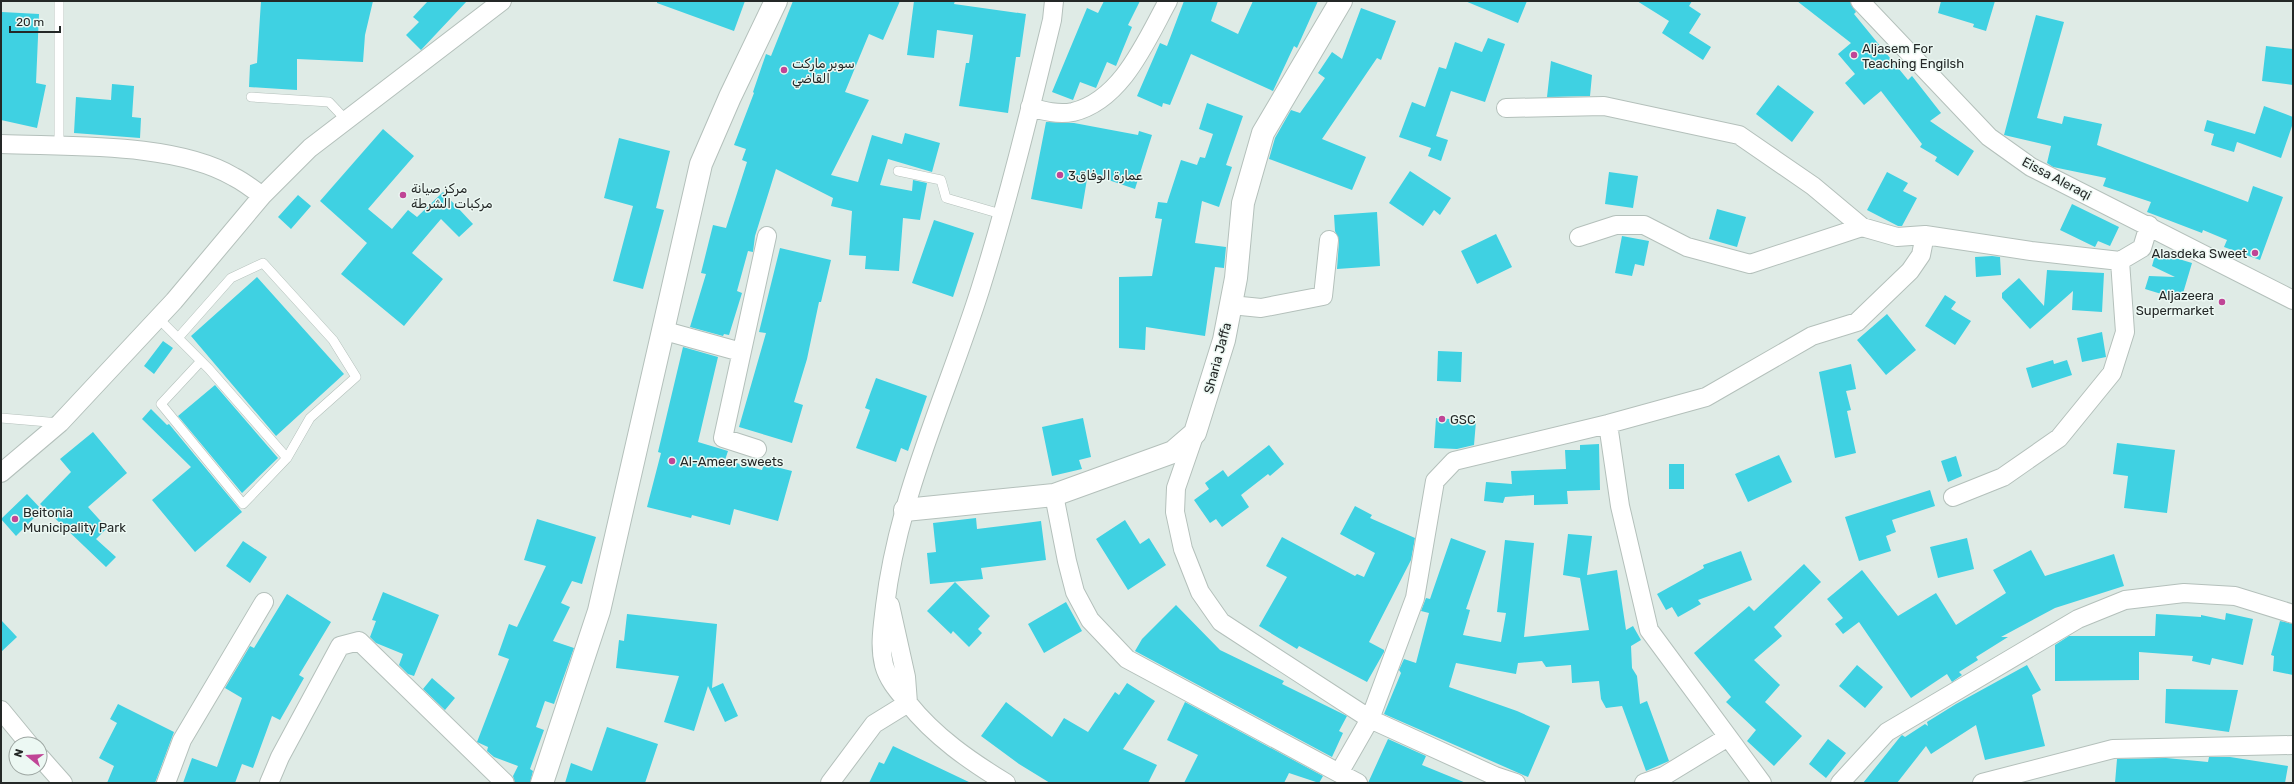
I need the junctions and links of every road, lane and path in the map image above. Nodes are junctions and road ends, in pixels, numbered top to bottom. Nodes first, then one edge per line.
1 (59, 1) edge
2 (502, 1) edge
3 (776, 1) edge
4 (1054, 1) edge
5 (1168, 1) edge
6 (1340, 1) edge
7 (1860, 1) edge
8 (251, 97) dead end
9 (1030, 107) junction
10 (1506, 108) dead end
11 (347, 121) junction
12 (1, 144) edge
13 (59, 146) junction
14 (898, 171) dead end
15 (262, 196) junction
16 (1002, 214) junction
17 (2149, 225) junction
18 (1862, 227) junction
19 (1924, 235) junction
20 (767, 236) dead end
21 (1579, 237) dead end
22 (1329, 240) dead end
23 (2120, 261) junction
24 (2293, 300) edge
25 (1231, 305) junction
26 (158, 318) junction
27 (665, 331) junction
28 (178, 338) junction
29 (741, 352) junction
30 (201, 361) junction
31 (1, 418) edge
32 (60, 423) junction
33 (1608, 424) junction
34 (1195, 433) junction
35 (757, 449) dead end
36 (287, 458) junction
37 (1, 473) edge
38 (1054, 495) junction
39 (1953, 497) dead end
40 (905, 510) junction
41 (264, 602) dead end
42 (2293, 614) edge
43 (908, 703) junction
44 (1, 710) edge
45 (1370, 719) junction
46 (23, 736) edge
47 (1728, 737) junction
48 (2293, 745) edge
49 (48, 766) edge
50 (1339, 773) junction
51 (63, 783) edge
52 (166, 783) edge
53 (269, 783) edge
54 (505, 783) edge
55 (542, 783) edge
56 (830, 783) edge
57 (1006, 783) edge
58 (1358, 783) edge
59 (1516, 783) edge
60 (1644, 783) edge
61 (1762, 783) edge
62 (1840, 783) edge
63 (1982, 783) edge

1 - 13 lane
2 - 11 street
3 - 27 main road
4 - 9 street
5 - 9 street
6 - 25 main road, Sharia Jaffa
7 - 17 street, Eissa Aleraqi
8 - 11 lane
9 - 16 street
10 - 18 street
11 - 15 street
12 - 13 street
13 - 15 street
14 - 16 lane
15 - 26 street
16 - 40 street
17 - 23 street
17 - 24 street, Eissa Aleraqi
18 - 19 street
18 - 21 street
19 - 23 street
19 - 33 street
20 - 29 street
22 - 25 street
23 - 39 street
25 - 34 main road, Sharia Jaffa
26 - 28 lane
26 - 32 street
27 - 29 street
27 - 55 main road
28 - 30 lane
28 - 36 lane
29 - 35 street
30 - 36 lane
30 - 36 lane
31 - 32 lane
32 - 37 street
33 - 45 street
33 - 47 street
34 - 38 main road
34 - 45 street
38 - 40 main road
38 - 50 street
40 - 43 street
41 - 52 street
42 - 62 street
43 - 56 street
43 - 57 street
44 - 46 street
45 - 50 street
45 - 59 street
47 - 60 street
47 - 61 street
48 - 63 street
49 - 51 street
50 - 58 street
53 - 54 street

